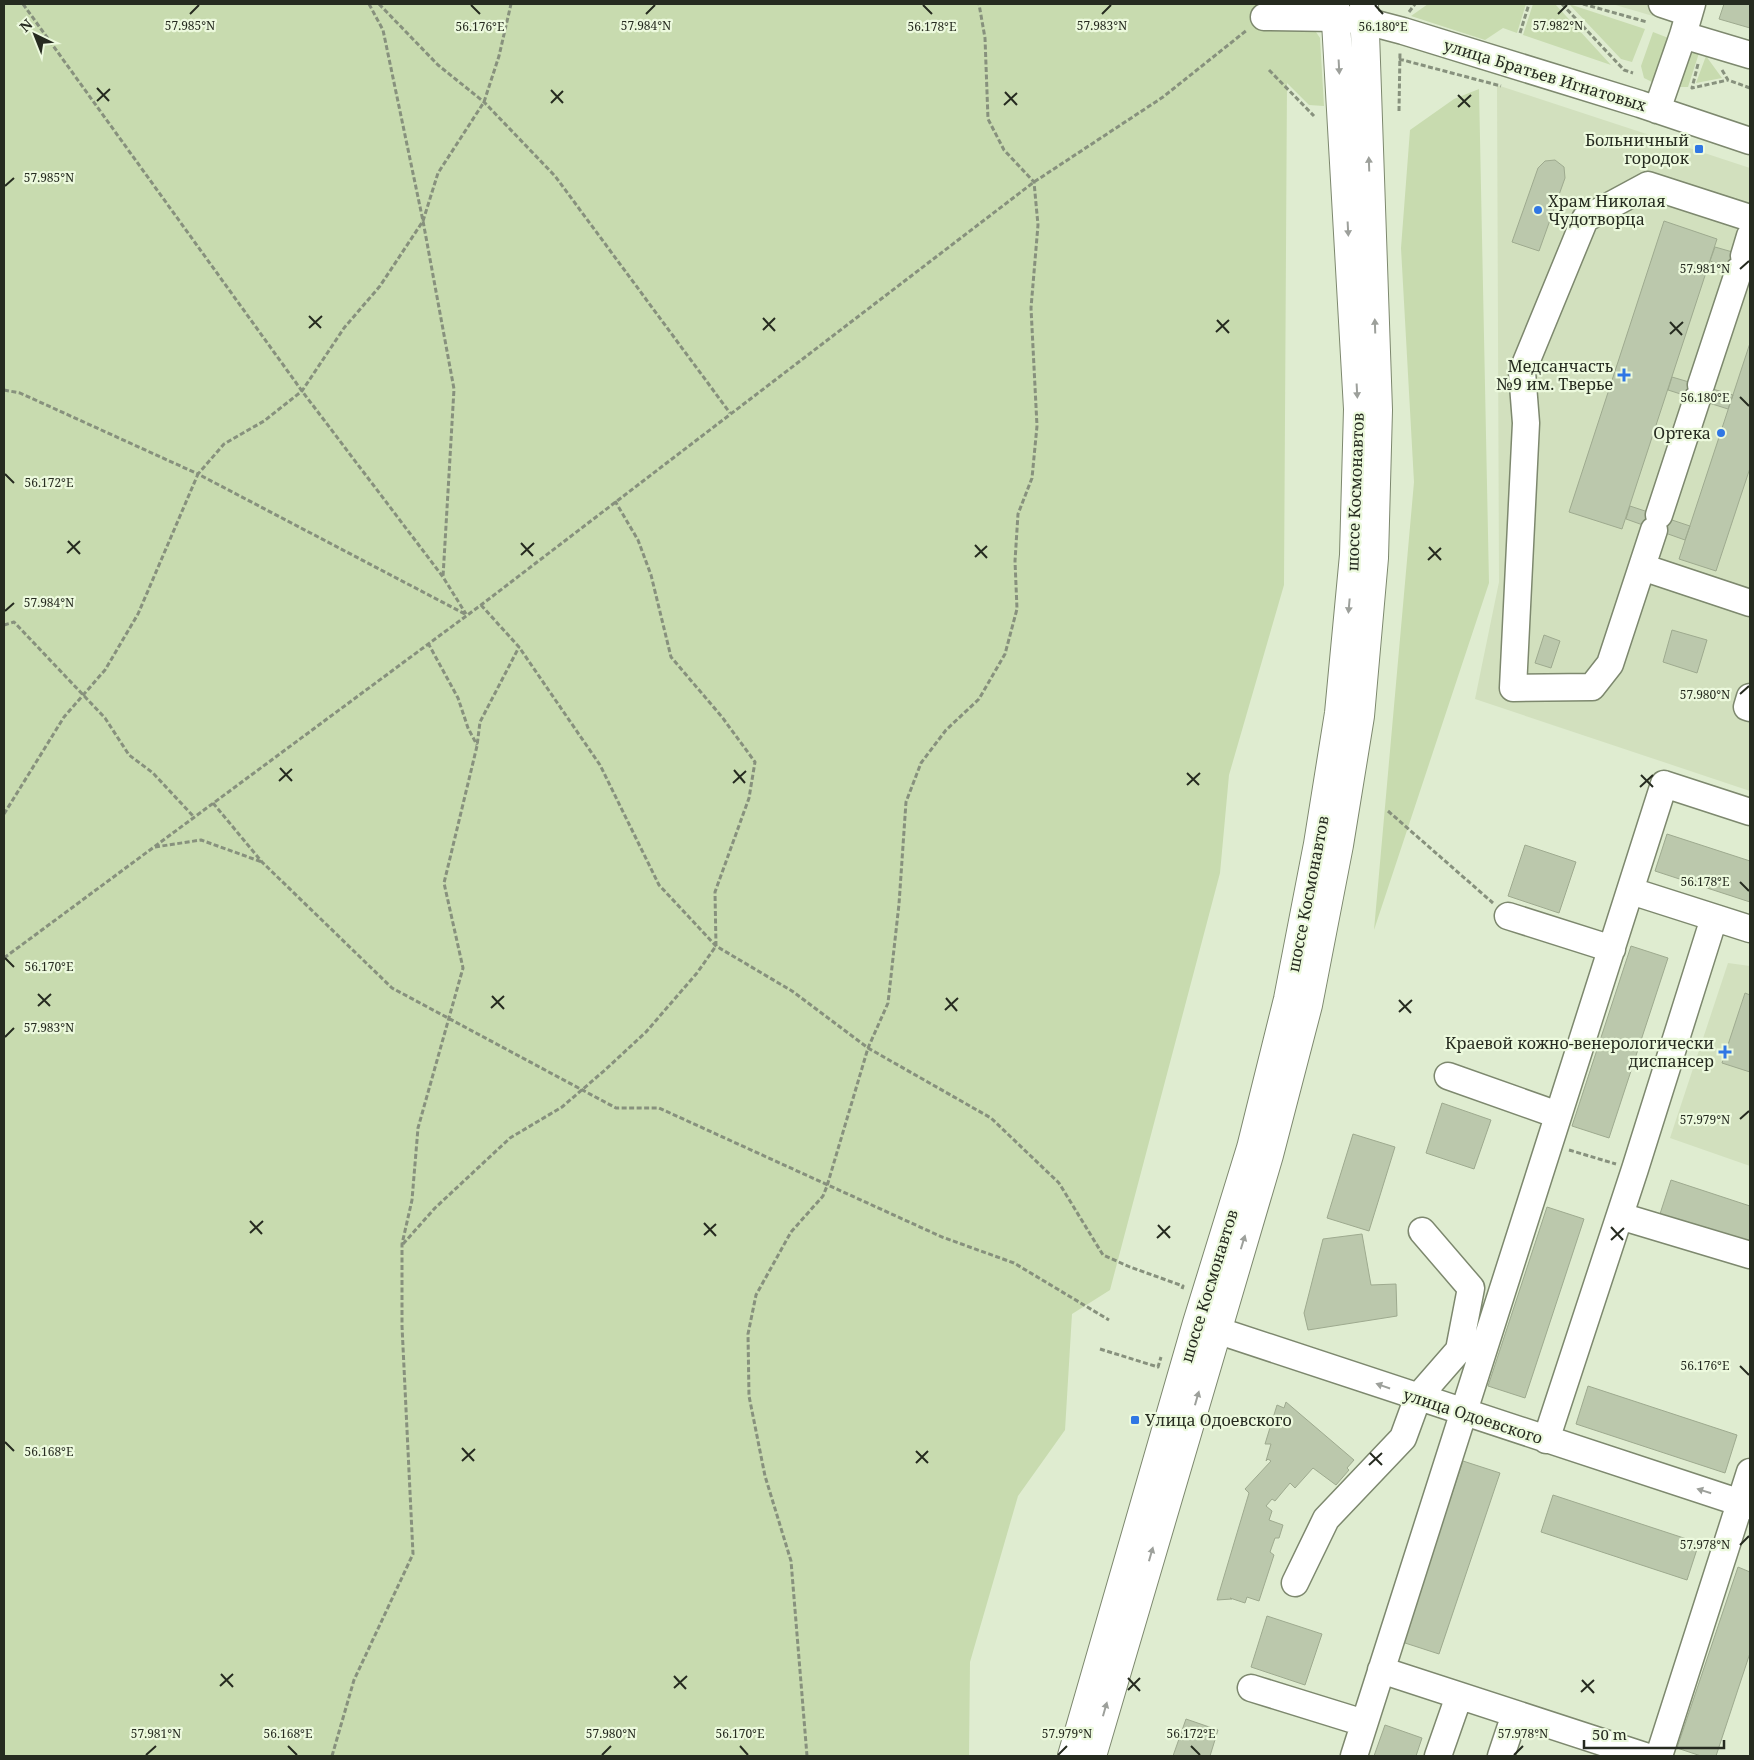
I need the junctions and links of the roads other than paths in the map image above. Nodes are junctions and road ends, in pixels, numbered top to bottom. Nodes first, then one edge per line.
1 (1336, 11) edge
2 (1365, 13) edge
3 (1657, 13) edge
4 (1264, 17) road end
5 (1692, 23) edge
6 (1750, 55) edge
7 (1656, 110) junction
8 (1750, 141) edge
9 (1750, 218) edge
10 (1744, 254) edge
11 (1642, 566) junction
12 (1750, 602) edge
13 (1750, 697) edge
14 (1750, 708) edge
15 (1750, 812) edge
16 (1631, 891) junction
17 (1508, 916) road end
18 (1714, 918) junction
19 (1750, 929) edge
20 (1612, 949) junction
21 (1448, 1076) dead end
22 (1558, 1115) junction
23 (1620, 1216) junction
24 (1422, 1231) dead end
25 (1750, 1255) edge
26 (1207, 1327) junction
27 (1418, 1397) junction
28 (1463, 1413) junction
29 (1546, 1440) junction
30 (1750, 1472) edge
31 (1745, 1505) edge
32 (1295, 1583) dead end
33 (1381, 1670) junction
34 (1250, 1688) dead end
35 (1459, 1696) junction
36 (1515, 1714) junction
37 (1364, 1723) junction
38 (1072, 1756) edge
39 (1092, 1756) edge
40 (1354, 1756) edge
41 (1438, 1756) edge
42 (1501, 1756) edge
43 (1645, 1756) edge
44 (1659, 1756) edge

1 - 2 street, улица Братьев Игнатовых
1 - 4 street, улица Братьев Игнатовых
1 -> 26 main road, шоссе Космонавтов
2 - 7 street, улица Братьев Игнатовых
26 -> 2 main road, шоссе Космонавтов
3 - 5 street
5 - 6 street
5 - 7 street
7 - 8 street, улица Братьев Игнатовых
9 - 11 street
10 - 11 street
11 - 12 street
13 - 14 street
15 - 16 street
16 - 18 street
16 - 20 street
17 - 20 street
18 - 19 street
18 - 23 street
20 - 22 street
21 - 22 street
22 - 28 street
23 - 25 street
23 - 29 street
24 - 27 street
27 -> 26 street, улица Одоевского
26 - 38 main road, шоссе Космонавтов
39 -> 26 main road, шоссе Космонавтов
27 - 28 street, улица Одоевского
27 - 32 street
28 - 29 street, улица Одоевского
28 - 33 street
31 -> 29 street, улица Одоевского
30 - 31 street
31 - 44 street
33 - 35 street
33 - 37 street
34 - 37 street
35 - 36 street
35 - 41 street
36 - 42 street
36 - 43 street
37 - 40 street

